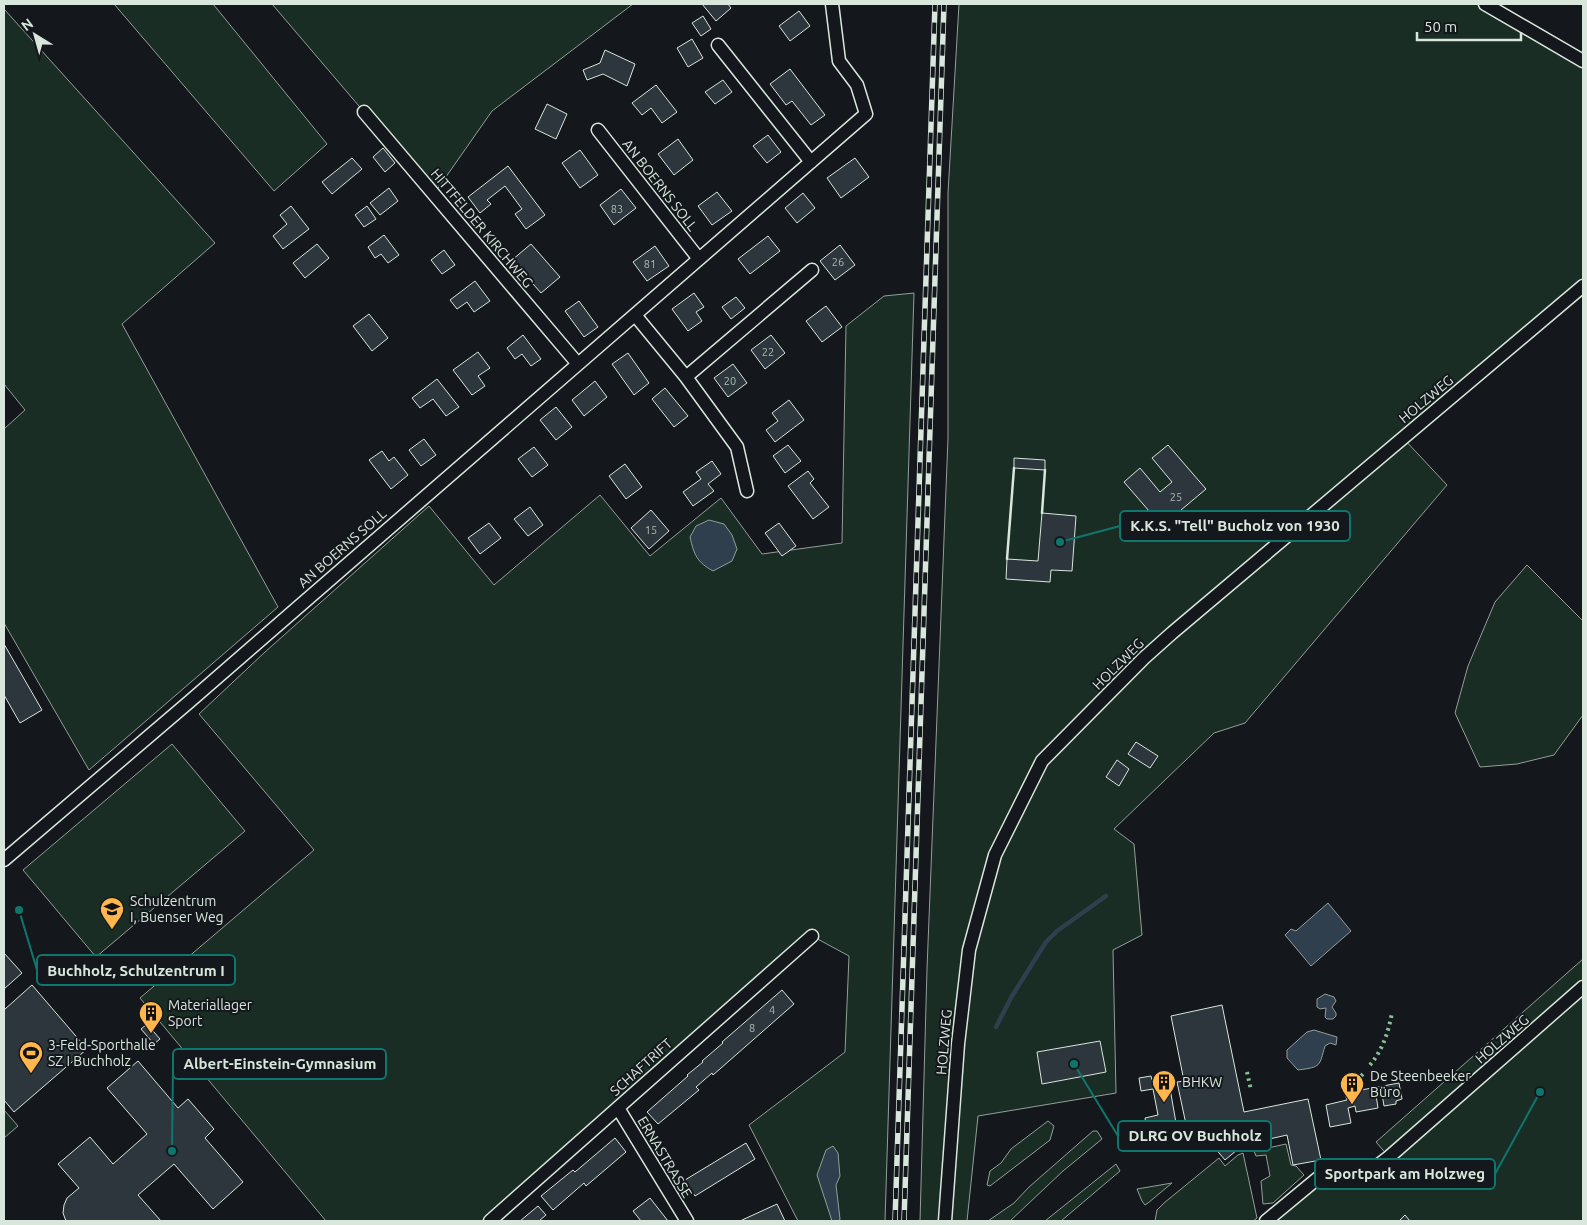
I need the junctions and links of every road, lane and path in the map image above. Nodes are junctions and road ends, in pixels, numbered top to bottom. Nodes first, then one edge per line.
1 (832, 4) edge
2 (1485, 4) edge
3 (718, 45) dead end
4 (1583, 61) edge
5 (364, 112) dead end
6 (598, 130) dead end
7 (811, 162) junction
8 (699, 259) junction
9 (812, 270) dead end
10 (1583, 286) edge
11 (635, 315) junction
12 (578, 364) junction
13 (686, 377) junction
14 (747, 491) dead end
15 (4, 860) edge
16 (812, 936) dead end
17 (1583, 987) edge
18 (618, 1108) junction
19 (490, 1221) edge
20 (687, 1221) edge
21 (945, 1221) edge
22 (1266, 1221) edge

1 - 7 street, AN BOERNS SOLL
2 - 4 street
3 - 7 street
5 - 12 street, HITTFELDER KIRCHWEG
6 - 8 street, AN BOERNS SOLL
7 - 8 street, AN BOERNS SOLL
8 - 11 street, AN BOERNS SOLL
9 - 13 street
10 - 21 street, HOLZWEG
11 - 12 street, AN BOERNS SOLL
11 - 13 street
12 - 15 street, AN BOERNS SOLL
13 - 14 street
16 - 18 street, SCHAFTRIFT
17 - 22 street, HOLZWEG
18 - 19 street, SCHAFTRIFT
18 - 20 street, ERNASTRASSE

